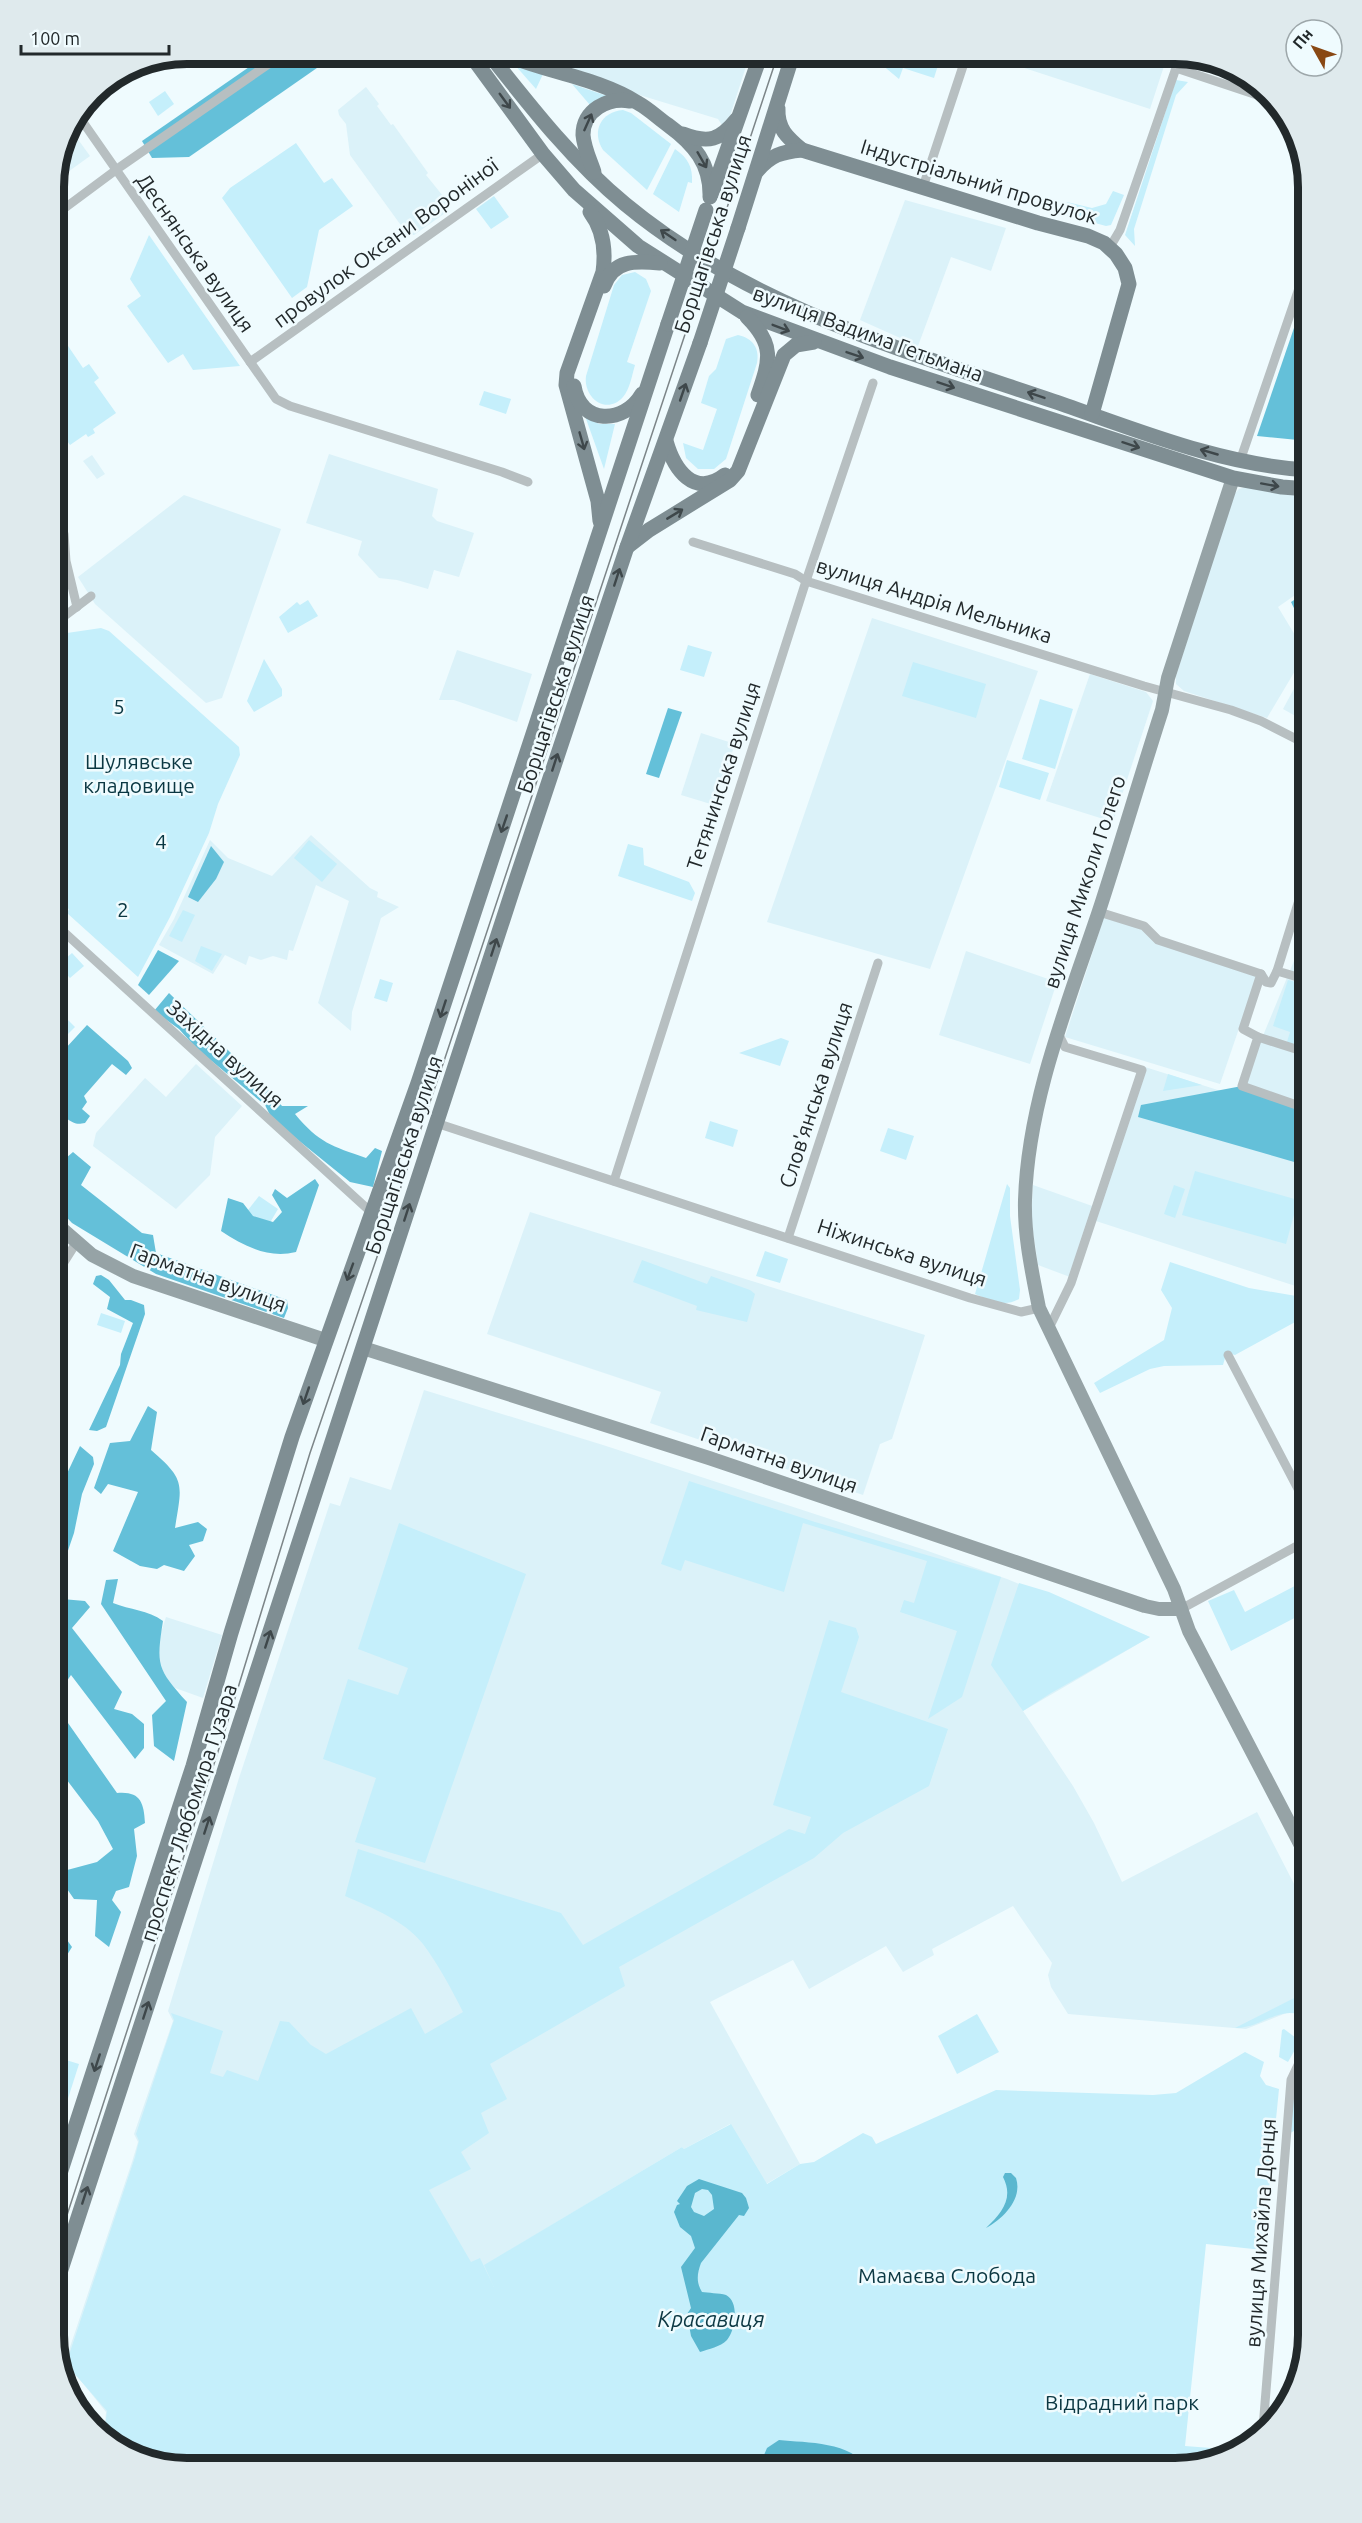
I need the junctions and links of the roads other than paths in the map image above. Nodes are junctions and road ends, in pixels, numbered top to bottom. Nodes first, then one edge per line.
1 (269, 64) edge
2 (478, 64) edge
3 (497, 64) edge
4 (535, 64) edge
5 (758, 65) edge
6 (789, 65) edge
7 (963, 65) edge
8 (1253, 94) edge
9 (778, 98) junction
10 (638, 103) junction
11 (743, 112) junction
12 (83, 123) edge
13 (677, 131) junction
14 (802, 150) junction
15 (543, 154) junction
16 (116, 170) junction
17 (758, 171) junction
18 (596, 177) junction
19 (923, 188) junction
20 (574, 190) junction
21 (708, 204) junction
22 (65, 208) edge
23 (1110, 247) junction
24 (662, 263) junction
25 (1298, 291) edge
26 (742, 312) junction
27 (820, 343) junction
28 (250, 362) junction
29 (650, 379) junction
30 (873, 383) dead end
31 (1092, 414) junction
32 (666, 441) junction
33 (1240, 461) junction
34 (1298, 469) edge
35 (1233, 478) junction
36 (528, 482) dead end
37 (1298, 488) edge
38 (601, 529) junction
39 (693, 542) dead end
40 (65, 545) edge
41 (627, 547) junction
42 (806, 581) junction
43 (90, 596) dead end
44 (77, 607) junction
45 (65, 616) edge
46 (1165, 692) junction
47 (1298, 740) edge
48 (1298, 903) edge
49 (1099, 912) junction
50 (65, 932) edge
51 (878, 963) dead end
52 (1277, 971) junction
53 (1261, 974) junction
54 (1298, 977) edge
55 (1058, 1033) junction
56 (1258, 1037) junction
57 (1298, 1050) edge
58 (1298, 1105) edge
59 (436, 1123) junction
60 (614, 1181) junction
61 (372, 1213) junction
62 (64, 1232) edge
63 (788, 1238) junction
64 (76, 1243) junction
65 (64, 1261) edge
66 (1040, 1308) junction
67 (1049, 1328) junction
68 (325, 1340) junction
69 (363, 1348) junction
70 (1228, 1355) dead end
71 (1298, 1489) edge
72 (1298, 1545) edge
73 (1181, 1609) junction
74 (1298, 1840) edge
75 (1298, 2065) edge
76 (64, 2138) edge
77 (64, 2260) edge
78 (1264, 2419) edge

1 - 16 street
2 -> 15 main road, вулиця Вадима Гетьмана
3 - 18 main road, вулиця Вадима Гетьмана
4 - 10 main road
5 - 11 main road, Борщагівська вулиця
6 - 9 main road, Борщагівська вулиця
7 - 19 street
8 - 23 street
9 - 14 main road, Індустріальний провулок
9 - 17 main road, Борщагівська вулиця
10 - 13 main road
18 -> 10 main road
11 - 13 main road
11 - 21 main road, Борщагівська вулиця
12 - 16 street, Деснянська вулиця
13 -> 21 main road
14 - 17 main road, Індустріальний провулок
14 - 19 main road, Індустріальний провулок
15 - 20 main road, вулиця Вадима Гетьмана
15 - 28 street, провулок Оксани Вороніної
16 - 22 street
16 - 28 street, Деснянська вулиця
32 -> 17 main road, Борщагівська вулиця, bridge
31 -> 18 main road, вулиця Вадима Гетьмана
19 - 23 main road, Індустріальний провулок
20 - 24 main road, вулиця Вадима Гетьмана
20 -> 38 main road
21 - 29 main road, Борщагівська вулиця, bridge
23 - 31 main road, Індустріальний провулок
24 - 26 main road, вулиця Вадима Гетьмана
24 - 29 main road
25 - 33 street
26 -> 27 main road, вулиця Вадима Гетьмана
26 - 32 main road
27 -> 35 main road, вулиця Вадима Гетьмана
41 -> 27 main road
28 - 36 street, Деснянська вулиця
29 - 38 main road, Борщагівська вулиця
30 - 42 street, Тетянинська вулиця
33 -> 31 main road, вулиця Вадима Гетьмана
32 - 41 main road, Борщагівська вулиця
33 - 34 main road, вулиця Вадима Гетьмана
35 -> 37 main road, вулиця Вадима Гетьмана
35 - 46 main road, вулиця Миколи Голего
38 -> 61 main road, Борщагівська вулиця
39 - 42 street, вулиця Андрія Мельника
40 - 44 street
59 -> 41 main road, Борщагівська вулиця
42 - 46 street, вулиця Андрія Мельника
42 - 60 street, Тетянинська вулиця
43 - 44 street
44 - 45 street
46 - 47 street, вулиця Андрія Мельника
46 - 49 main road, вулиця Миколи Голего
48 - 52 street
49 - 53 street
49 - 55 main road, вулиця Миколи Голего
50 - 61 street, Західна вулиця
51 - 63 street, Слов'янська вулиця
52 - 53 street
52 - 54 street
53 - 56 street
55 - 66 main road, вулиця Миколи Голего
55 - 67 street
56 - 57 street
56 - 58 street
59 - 60 street, Ніжинська вулиця
69 -> 59 main road, Борщагівська вулиця
60 - 63 street, Ніжинська вулиця
61 -> 68 main road, Борщагівська вулиця
62 - 64 main road, Гарматна вулиця
63 - 66 street, Ніжинська вулиця
64 - 65 street
64 - 68 main road, Гарматна вулиця
66 - 67 main road
67 - 73 main road
68 -> 76 main road, проспект Любомира Гузара
69 - 73 main road, Гарматна вулиця
77 -> 69 main road, проспект Любомира Гузара
70 - 71 street
72 - 73 street
73 - 74 main road
75 - 78 street, вулиця Михайла Донця

